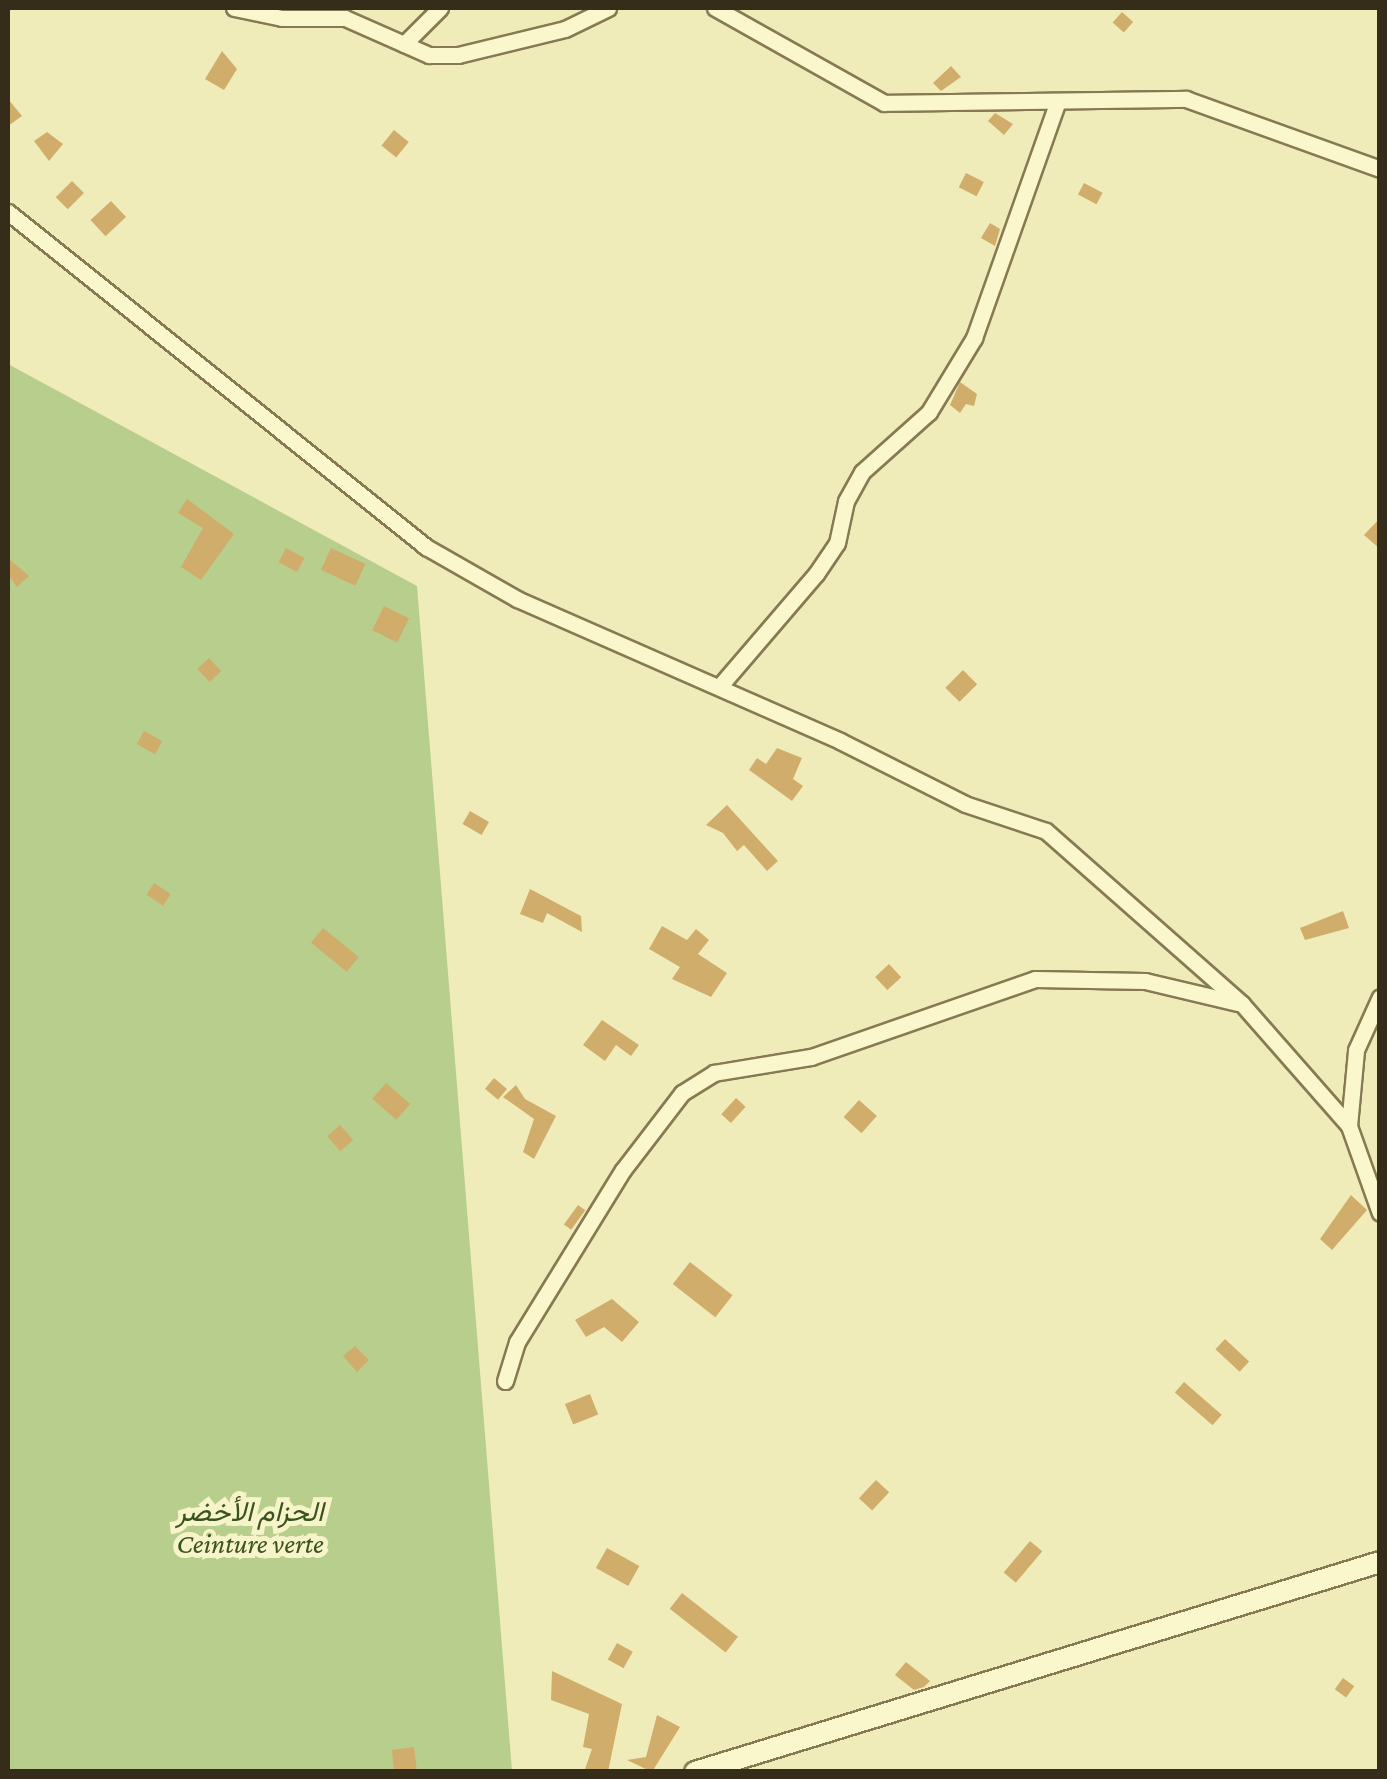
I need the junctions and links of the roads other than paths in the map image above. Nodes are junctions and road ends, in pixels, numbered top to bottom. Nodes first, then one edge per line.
1 (234, 8) edge
2 (440, 8) edge
3 (608, 8) edge
4 (715, 8) edge
5 (404, 44) junction
6 (1056, 106) junction
7 (1380, 170) edge
8 (8, 212) edge
9 (719, 688) junction
10 (1380, 998) edge
11 (1242, 1004) junction
12 (1349, 1126) junction
13 (1380, 1213) edge
14 (505, 1381) dead end
15 (1380, 1562) edge
16 (694, 1772) edge

1 - 5 street
2 - 5 street
3 - 5 street
4 - 6 street
6 - 7 street
6 - 9 street
8 - 9 street
9 - 11 street
10 - 12 street
11 - 12 street
11 - 14 street
12 - 13 street
15 - 16 street

